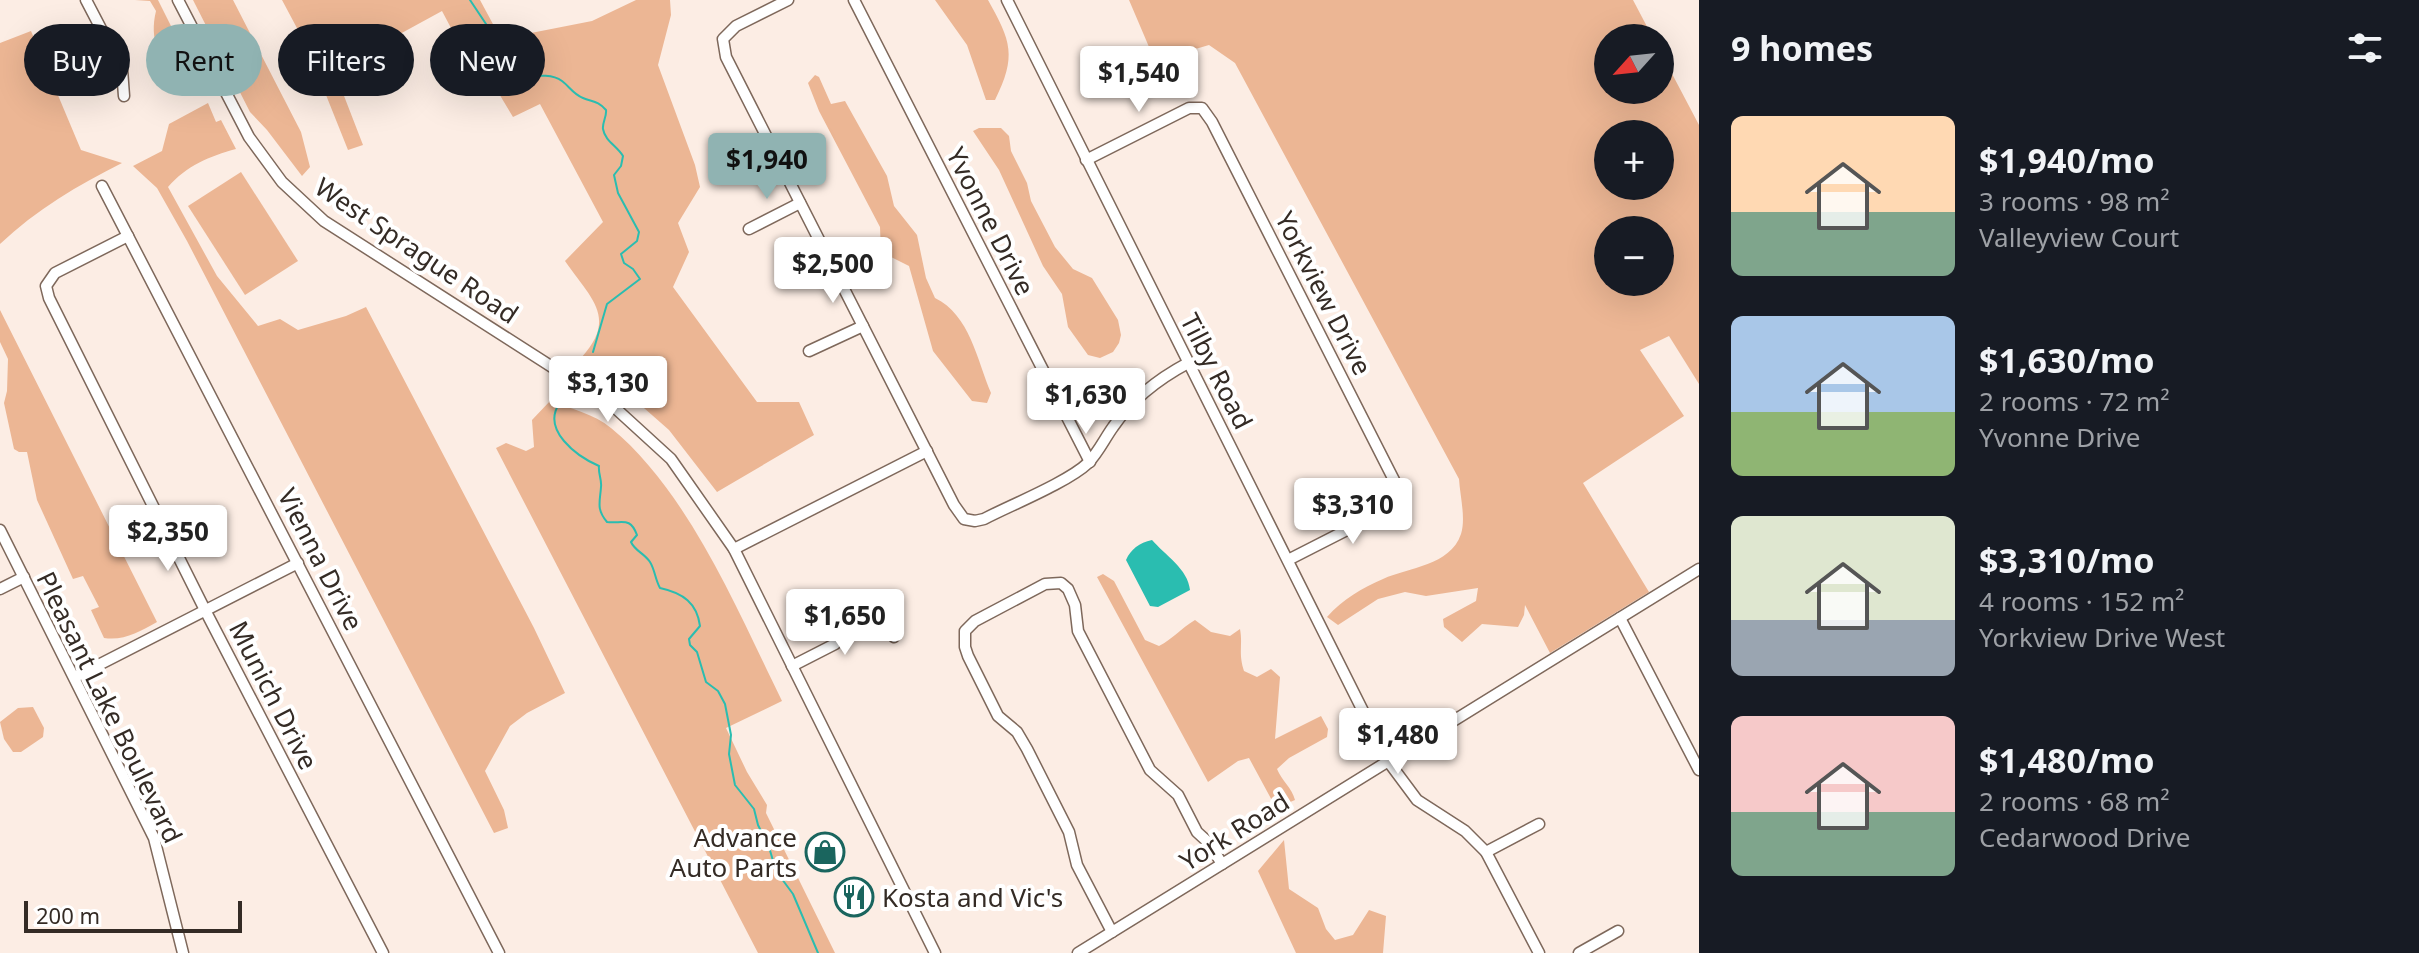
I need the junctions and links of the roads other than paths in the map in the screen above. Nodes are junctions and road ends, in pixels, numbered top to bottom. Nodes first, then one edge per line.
1 (86, 0) edge
2 (178, 0) edge
3 (788, 0) edge
4 (854, 0) edge
5 (1007, 0) edge
6 (99, 24) edge
7 (1086, 160) junction
8 (102, 186) dead end
9 (800, 203) junction
10 (749, 229) dead end
11 (128, 236) junction
12 (863, 326) junction
13 (809, 351) dead end
14 (1188, 363) junction
15 (927, 451) junction
16 (1090, 462) junction
17 (0, 530) edge
18 (734, 549) junction
19 (1288, 560) junction
20 (298, 563) junction
21 (1699, 569) edge
22 (24, 577) junction
23 (0, 589) edge
24 (205, 610) junction
25 (1620, 618) junction
26 (894, 637) dead end
27 (792, 666) junction
28 (75, 677) junction
29 (1388, 761) junction
30 (1699, 770) edge
31 (1539, 824) dead end
32 (1486, 852) junction
33 (1222, 864) junction
34 (1618, 931) dead end
35 (1112, 932) junction
36 (183, 953) edge
37 (383, 953) edge
38 (499, 953) edge
39 (935, 953) edge
40 (1078, 953) edge
41 (1539, 953) edge
42 (1579, 953) edge

1 - 6 street
2 - 18 street, West Sprague Road
3 - 9 street
4 - 16 street, Yvonne Drive
5 - 7 street, Tilby Road
7 - 14 street, Tilby Road
7 - 19 street, Yorkview Drive
8 - 11 street, Vienna Drive
9 - 10 street
9 - 12 street
11 - 20 street, Vienna Drive
11 - 24 street, Munich Drive
12 - 13 street
12 - 15 street
14 - 16 street
14 - 19 street, Tilby Road
15 - 16 street
15 - 18 street
17 - 22 street, Pleasant Lake Boulevard
18 - 27 street, West Sprague Road
19 - 29 street, Tilby Road
20 - 24 street
20 - 38 street, Vienna Drive
21 - 25 street, York Road
22 - 23 street
22 - 28 street, Pleasant Lake Boulevard
24 - 28 street
24 - 37 street, Munich Drive
25 - 29 street, York Road
25 - 30 street
26 - 27 street
27 - 39 street, West Sprague Road
28 - 36 street, Pleasant Lake Boulevard
29 - 32 street, Tilby Road
29 - 33 street, York Road
31 - 32 street
32 - 41 street
33 - 35 street, York Road
33 - 35 street
34 - 42 street
35 - 40 street, York Road

